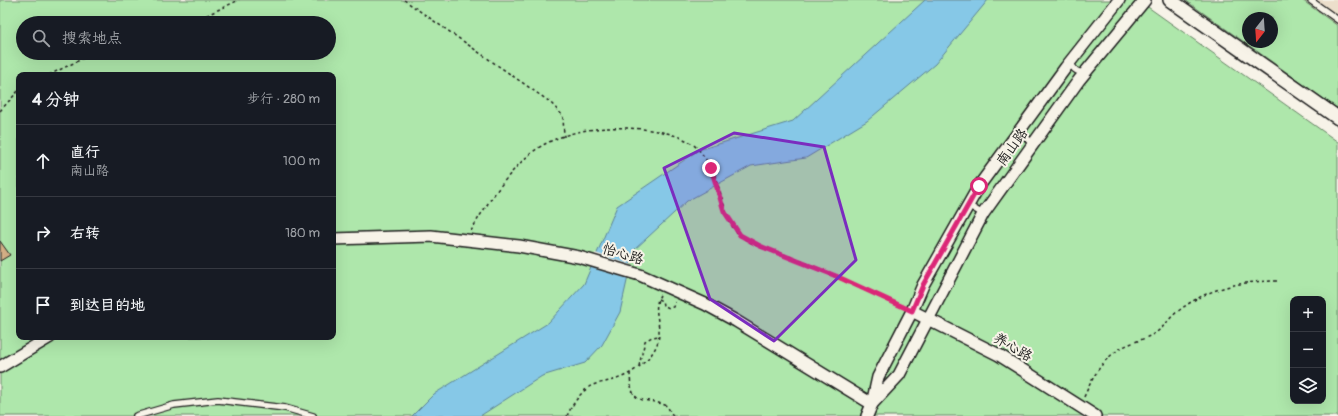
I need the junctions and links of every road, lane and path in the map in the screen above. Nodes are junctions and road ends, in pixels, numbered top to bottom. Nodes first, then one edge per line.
1 (239, 0) edge
2 (404, 0) edge
3 (1119, 0) edge
4 (1145, 0) edge
5 (1170, 0) edge
6 (1310, 0) edge
7 (205, 16) edge
8 (1338, 20) edge
9 (80, 60) edge
10 (1071, 61) junction
11 (55, 72) edge
12 (1085, 73) junction
13 (16, 93) edge
14 (0, 111) edge
15 (1338, 118) edge
16 (1016, 134) junction
17 (564, 137) junction
18 (1031, 145) junction
19 (968, 205) junction
20 (982, 214) junction
21 (336, 239) edge
22 (465, 240) junction
23 (1277, 281) dead end
24 (658, 299) dead end
25 (912, 311) junction
26 (927, 319) junction
27 (660, 336) junction
28 (45, 340) edge
29 (0, 366) edge
30 (639, 366) junction
31 (630, 373) junction
32 (872, 404) junction
33 (1081, 407) junction
34 (136, 416) edge
35 (313, 416) edge
36 (567, 416) edge
37 (673, 416) edge
38 (867, 416) edge
39 (1096, 416) edge

1 - 7 path
2 - 17 path
3 - 10 street, 南山路
4 - 12 street, 南山路
5 - 15 street
6 - 8 lane
9 - 11 path
10 - 12 lane
10 - 16 street, 南山路
12 - 18 street, 南山路
13 - 14 path
16 - 18 lane
16 - 19 street, 南山路
17 - 22 path
17 - 25 path
18 - 20 street, 南山路
19 - 20 lane
19 - 25 street, 南山路
20 - 26 street, 南山路
21 - 22 street, 怡心路
22 - 32 street, 怡心路
23 - 33 path
24 - 27 path
25 - 26 street, 养心路
25 - 32 street, 南山路
26 - 32 street, 南山路
26 - 33 street, 养心路
27 - 30 path
27 - 30 path
28 - 29 street
30 - 31 path
31 - 36 path
31 - 37 path
32 - 38 street, 南山路
33 - 39 street, 养心路
34 - 35 lane

